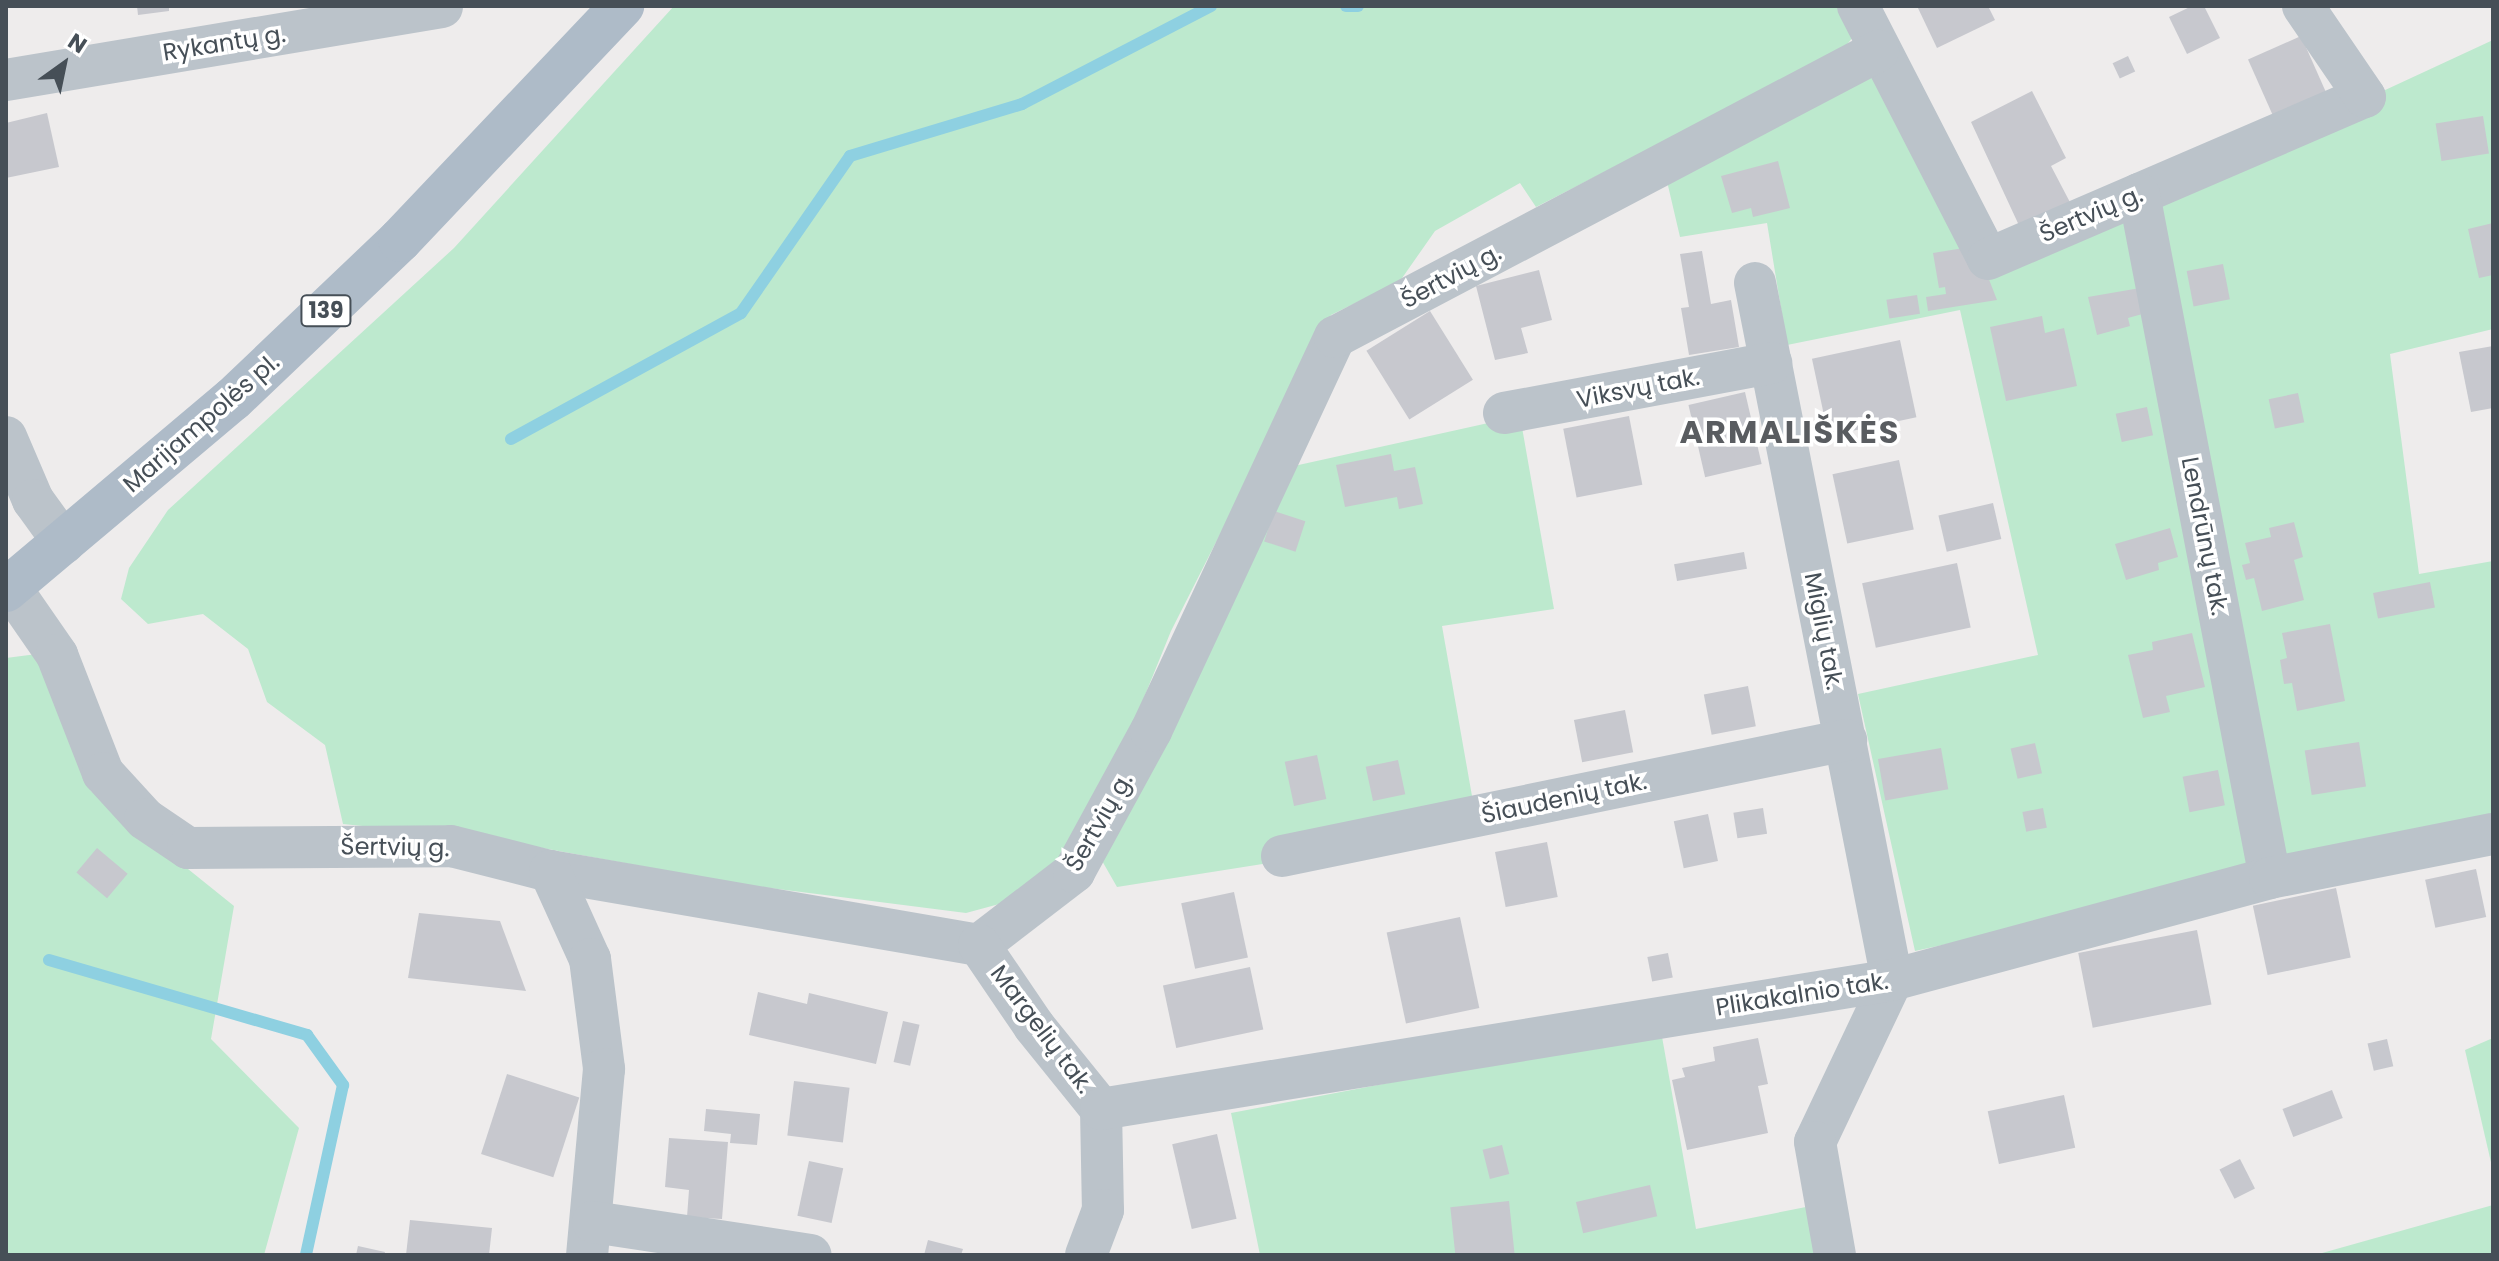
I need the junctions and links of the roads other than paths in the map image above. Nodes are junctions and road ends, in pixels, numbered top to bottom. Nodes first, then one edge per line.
1 (622, 6) edge
2 (1858, 6) edge
3 (2303, 6) edge
4 (442, 7) edge
5 (1878, 51) junction
6 (6, 80) edge
7 (2139, 194) junction
8 (1755, 283) dead end
9 (1771, 363) junction
10 (1504, 413) dead end
11 (6, 437) edge
12 (64, 543) junction
13 (8, 589) edge
14 (1846, 740) junction
15 (2493, 834) edge
16 (1282, 856) dead end
17 (550, 871) junction
18 (2270, 878) junction
19 (979, 945) junction
20 (1892, 980) junction
21 (1101, 1109) junction
22 (590, 1238) edge
23 (811, 1255) edge
24 (1086, 1255) edge
25 (1835, 1255) edge

1 - 12 main road, Marijampolės pl. / 139
2 - 5 street, Šertvių g.
3 - 7 street, Šertvių g.
4 - 6 street, Rykantų g.
5 - 7 street, Šertvių g.
5 - 19 street, Šertvių g.
7 - 18 street, Lendrūnų tak.
8 - 9 street, Miglių tak.
9 - 10 street, Viksvų tak.
9 - 14 street, Miglių tak.
11 - 12 street
12 - 13 main road, Marijampolės pl. / 139
13 - 17 street, Šertvių g.
14 - 16 street, Šiaudenių tak.
14 - 20 street, Miglių tak.
15 - 18 street, Plikakalnio tak.
17 - 19 street, Šertvių g.
17 - 22 street
18 - 20 street, Plikakalnio tak.
19 - 21 street, Margelių tak.
20 - 21 street, Plikakalnio tak.
20 - 25 street
21 - 24 street, Margelių tak.
22 - 23 street

